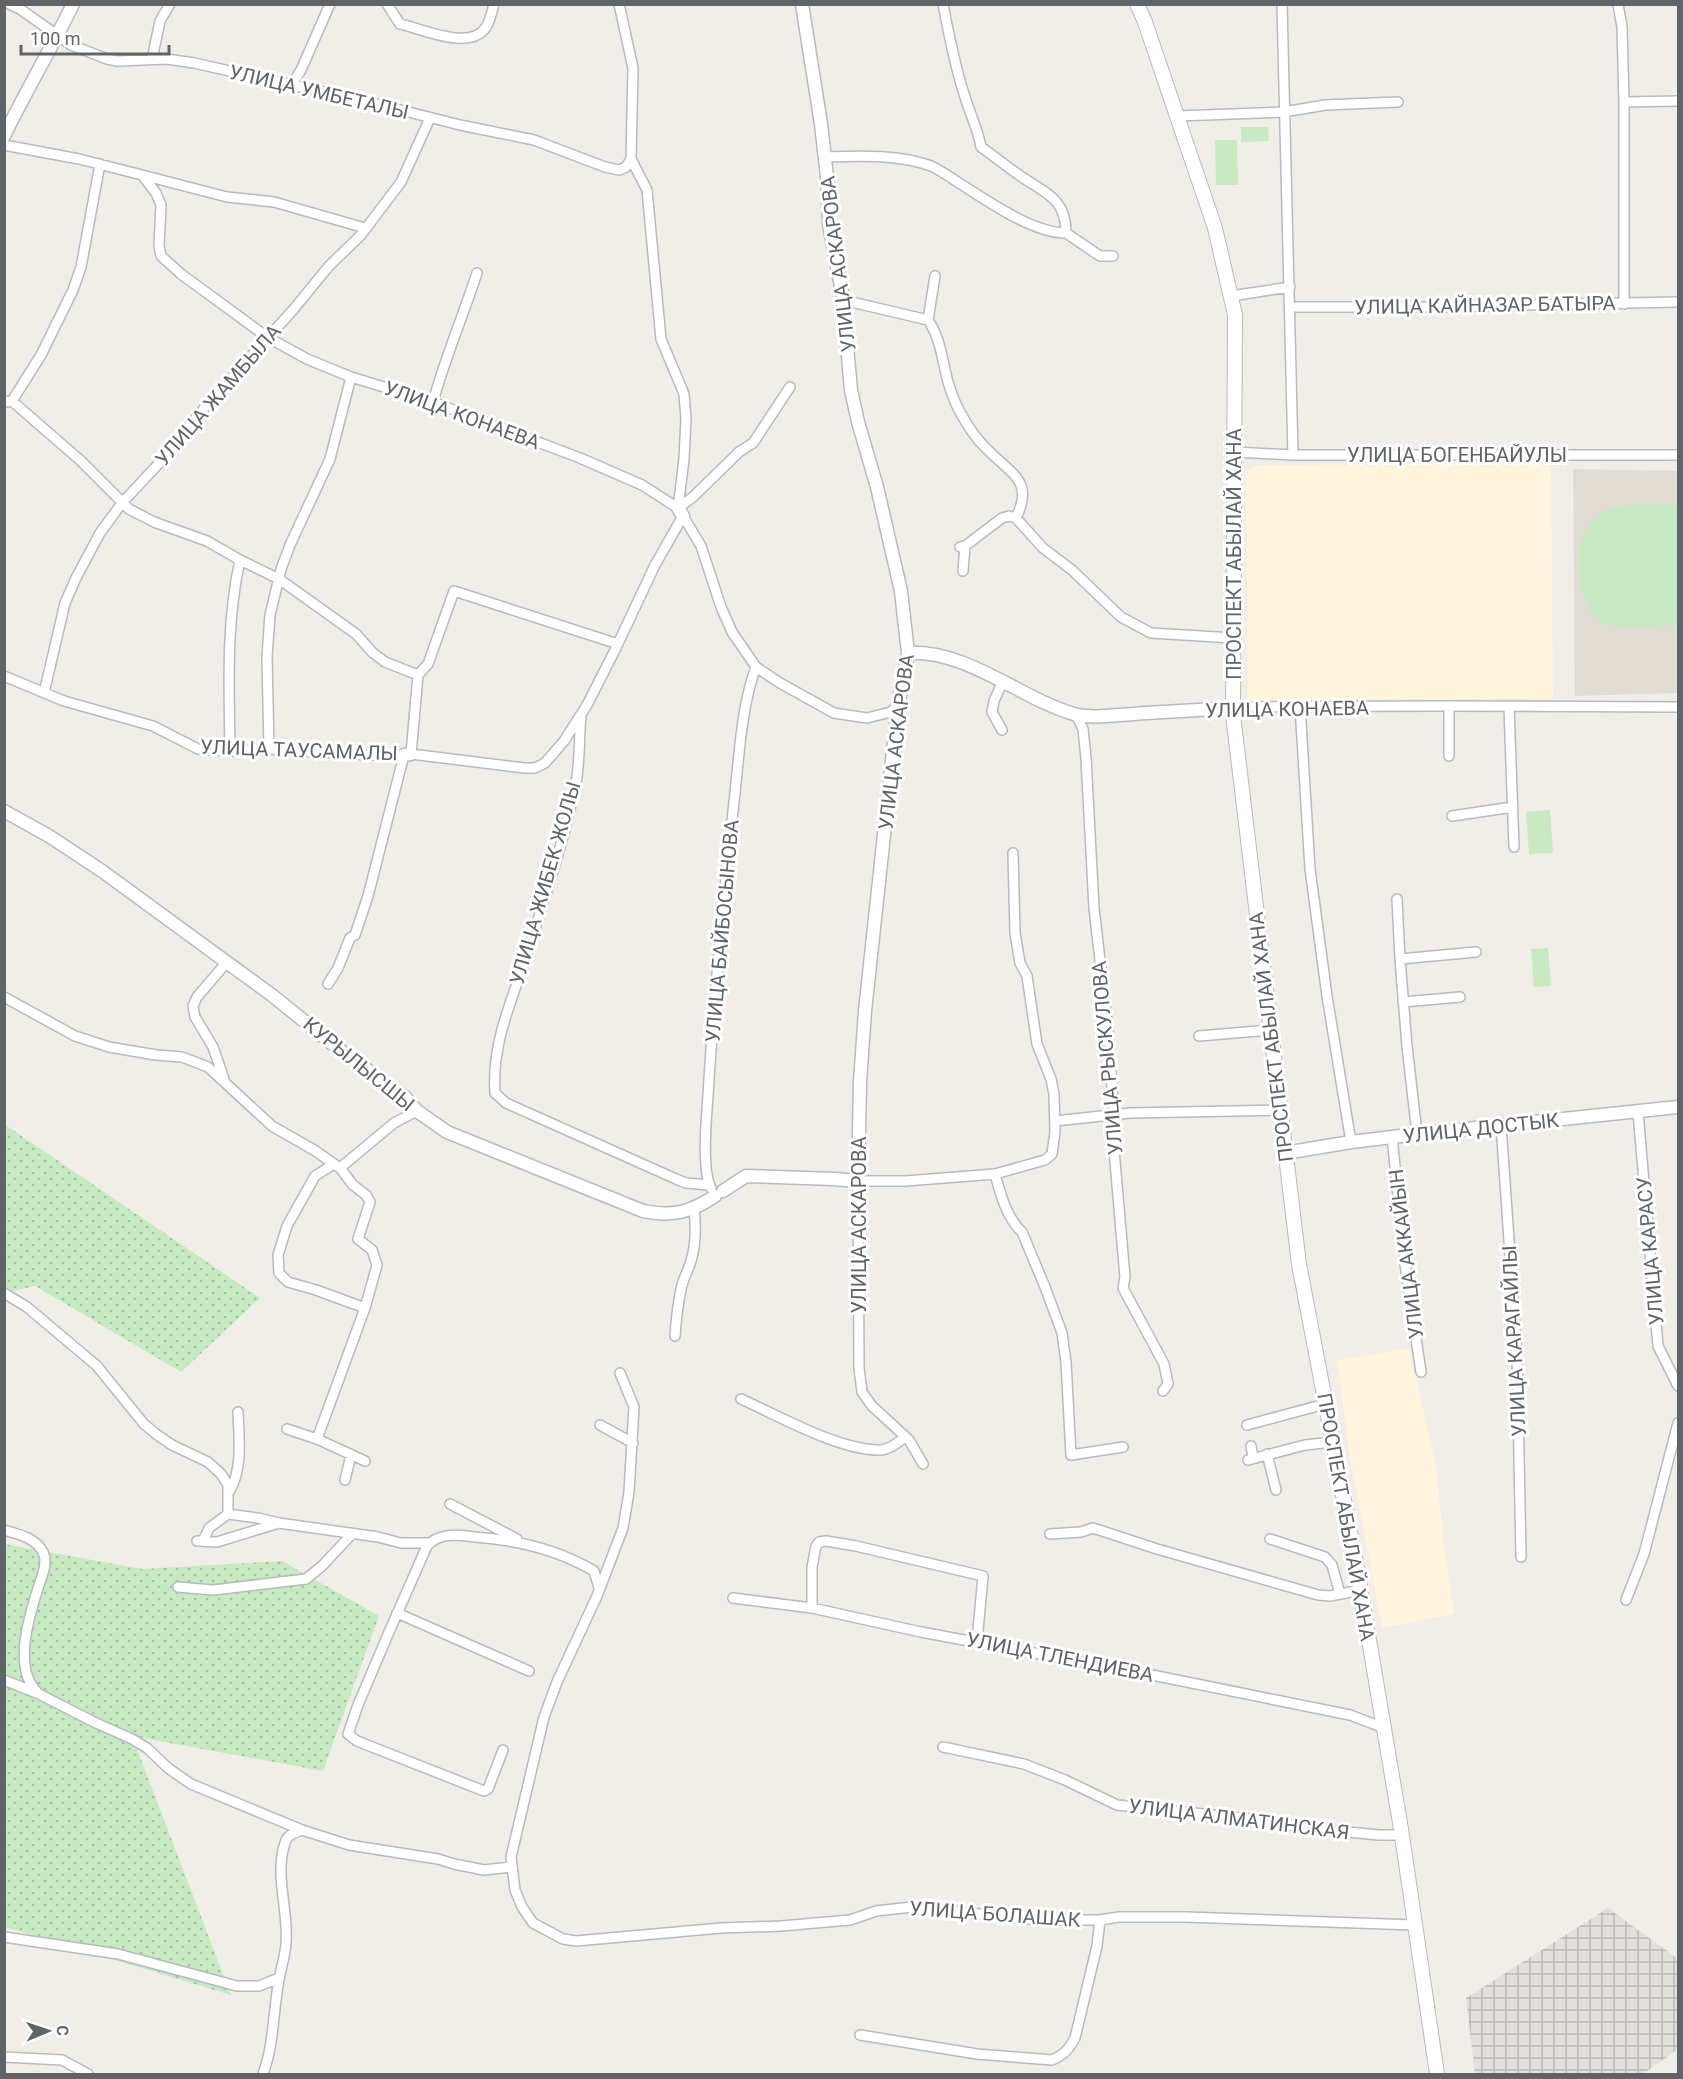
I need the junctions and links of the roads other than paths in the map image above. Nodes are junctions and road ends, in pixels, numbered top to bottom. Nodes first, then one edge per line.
1 (9, 4) edge
2 (73, 4) edge
3 (170, 4) edge
4 (330, 4) edge
5 (387, 4) edge
6 (494, 4) edge
7 (619, 4) edge
8 (802, 4) edge
9 (943, 4) edge
10 (1137, 4) edge
11 (1282, 4) edge
12 (1618, 4) edge
13 (57, 36) junction
14 (152, 59) junction
15 (292, 84) junction
16 (1678, 101) edge
17 (1398, 102) dead end
18 (1624, 102) junction
19 (1284, 112) junction
20 (1177, 116) junction
21 (430, 118) junction
22 (4, 135) edge
23 (4, 145) edge
24 (825, 157) junction
25 (632, 159) junction
26 (100, 164) junction
27 (142, 175) junction
28 (365, 228) junction
29 (1066, 233) junction
30 (1113, 256) dead end
31 (477, 273) dead end
32 (935, 276) dead end
33 (1290, 287) junction
34 (1231, 296) junction
35 (843, 300) junction
36 (1678, 302) edge
37 (1624, 304) junction
38 (1291, 307) junction
39 (928, 320) junction
40 (267, 337) junction
41 (351, 377) junction
42 (790, 387) dead end
43 (8, 402) edge
44 (433, 402) junction
45 (1235, 452) junction
46 (1293, 455) junction
47 (1678, 455) edge
48 (122, 503) junction
49 (681, 512) junction
50 (1016, 518) junction
51 (240, 560) junction
52 (963, 571) dead end
53 (279, 579) junction
54 (1233, 638) junction
55 (618, 644) junction
56 (908, 652) junction
57 (756, 667) junction
58 (418, 675) junction
59 (4, 676) edge
60 (1003, 681) junction
61 (44, 693) junction
62 (898, 705) junction
63 (1300, 706) junction
64 (1449, 706) junction
65 (1233, 707) junction
66 (1509, 707) junction
67 (1678, 707) edge
68 (1076, 714) junction
69 (581, 715) junction
70 (1002, 730) dead end
71 (268, 749) junction
72 (230, 751) junction
73 (407, 754) junction
74 (1449, 756) dead end
75 (1513, 807) junction
76 (4, 812) edge
77 (1452, 816) dead end
78 (1514, 847) dead end
79 (1013, 853) dead end
80 (1397, 899) dead end
81 (1476, 952) dead end
82 (1400, 959) junction
83 (227, 962) junction
84 (328, 984) dead end
85 (4, 997) edge
86 (1460, 997) dead end
87 (1404, 1002) junction
88 (1270, 1029) junction
89 (1199, 1035) dead end
90 (224, 1080) junction
91 (1678, 1107) edge
92 (1279, 1110) junction
93 (417, 1111) junction
94 (1638, 1112) junction
95 (1114, 1115) junction
96 (1055, 1121) junction
97 (1501, 1125) junction
98 (1417, 1134) junction
99 (1392, 1137) junction
100 (1351, 1142) junction
101 (1285, 1154) junction
102 (337, 1166) junction
103 (995, 1174) junction
104 (858, 1181) junction
105 (716, 1191) junction
106 (694, 1209) junction
107 (4, 1293) edge
108 (365, 1308) junction
109 (675, 1336) dead end
110 (1421, 1372) dead end
111 (620, 1373) dead end
112 (1678, 1386) edge
113 (1163, 1391) dead end
114 (741, 1400) dead end
115 (1325, 1404) junction
116 (238, 1412) dead end
117 (1678, 1423) edge
118 (600, 1425) dead end
119 (1247, 1425) dead end
120 (287, 1429) dead end
121 (905, 1437) junction
122 (317, 1439) junction
123 (1333, 1442) junction
124 (633, 1443) junction
125 (1251, 1446) dead end
126 (1123, 1447) dead end
127 (1267, 1454) junction
128 (351, 1455) junction
129 (365, 1461) dead end
130 (923, 1464) dead end
131 (345, 1480) dead end
132 (1276, 1490) dead end
133 (229, 1492) junction
134 (450, 1504) dead end
135 (228, 1514) junction
136 (279, 1523) junction
137 (4, 1530) edge
138 (352, 1534) junction
139 (1050, 1534) dead end
140 (1270, 1539) dead end
141 (526, 1543) junction
142 (429, 1544) junction
143 (1521, 1557) dead end
144 (178, 1587) dead end
145 (599, 1588) junction
146 (1361, 1590) junction
147 (1340, 1594) junction
148 (733, 1598) dead end
149 (1626, 1600) dead end
150 (812, 1608) junction
151 (397, 1613) junction
152 (977, 1641) junction
153 (529, 1671) dead end
154 (4, 1680) edge
155 (39, 1694) junction
156 (1384, 1728) junction
157 (943, 1747) dead end
158 (503, 1750) dead end
159 (302, 1830) junction
160 (1402, 1835) junction
161 (512, 1867) junction
162 (1100, 1920) junction
163 (1415, 1925) junction
164 (4, 1937) edge
165 (279, 1978) junction
166 (860, 2035) dead end
167 (4, 2057) edge
168 (88, 2074) edge
169 (263, 2074) edge
170 (1437, 2074) edge

1 - 13 street, УЛИЦА УМБЕТАЛЫ
2 - 13 street
3 - 14 street
4 - 15 street
5 - 6 street
7 - 25 street, УЛИЦА ЖИБЕК ЖОЛЫ
8 - 24 street, УЛИЦА АСКАРОВА
9 - 29 street
10 - 20 main road, ПРОСПЕКТ АБЫЛАЙ ХАНА
11 - 19 street
12 - 18 street
13 - 14 street, УЛИЦА УМБЕТАЛЫ
13 - 22 street
14 - 15 street, УЛИЦА УМБЕТАЛЫ
15 - 21 street, УЛИЦА УМБЕТАЛЫ
16 - 18 street
17 - 19 street
18 - 37 street
19 - 20 street
19 - 33 street
20 - 34 main road, ПРОСПЕКТ АБЫЛАЙ ХАНА
21 - 25 street, УЛИЦА УМБЕТАЛЫ
21 - 28 street, УЛИЦА ЖАМБЫЛА
23 - 26 street
24 - 29 street
24 - 35 street, УЛИЦА АСКАРОВА
25 - 49 street, УЛИЦА ЖИБЕК ЖОЛЫ
26 - 27 street
26 - 43 street
27 - 28 street
27 - 40 street, УЛИЦА КОНАЕВА
28 - 40 street, УЛИЦА ЖАМБЫЛА
29 - 30 street
31 - 44 street
32 - 39 street
33 - 34 street
33 - 38 street
34 - 45 main road, ПРОСПЕКТ АБЫЛАЙ ХАНА
35 - 39 street
35 - 56 street, УЛИЦА АСКАРОВА
36 - 37 street, УЛИЦА КАЙНАЗАР БАТЫРА
37 - 38 street, УЛИЦА КАЙНАЗАР БАТЫРА
38 - 46 street
39 - 50 street
40 - 41 street, УЛИЦА КОНАЕВА
40 - 48 street, УЛИЦА ЖАМБЫЛА
41 - 44 street, УЛИЦА КОНАЕВА
41 - 53 street
42 - 49 street
43 - 48 street
44 - 49 street, УЛИЦА КОНАЕВА
45 - 46 street, УЛИЦА БОГЕНБАЙУЛЫ
45 - 54 main road, ПРОСПЕКТ АБЫЛАЙ ХАНА
46 - 47 street, УЛИЦА БОГЕНБАЙУЛЫ
48 - 51 street
48 - 61 street, УЛИЦА ЖАМБЫЛА
49 - 55 street, УЛИЦА ЖИБЕК ЖОЛЫ
49 - 57 street, УЛИЦА КОНАЕВА
50 - 52 street
50 - 54 street
51 - 53 street
51 - 72 street
53 - 58 street
53 - 71 street
54 - 65 main road, ПРОСПЕКТ АБЫЛАЙ ХАНА
55 - 58 street
55 - 69 street, УЛИЦА ЖИБЕК ЖОЛЫ
56 - 60 street, УЛИЦА КОНАЕВА
56 - 62 street, УЛИЦА АСКАРОВА
57 - 62 street, УЛИЦА КОНАЕВА
57 - 105 street, УЛИЦА БАЙБОСЫНОВА
58 - 73 street
59 - 61 street, УЛИЦА ТАУСАМАЛЫ
60 - 68 street, УЛИЦА КОНАЕВА
60 - 70 street
61 - 72 street, УЛИЦА ТАУСАМАЛЫ
62 - 104 street, УЛИЦА АСКАРОВА
63 - 64 street, УЛИЦА КОНАЕВА
63 - 65 street, УЛИЦА КОНАЕВА
63 - 100 street
64 - 66 street, УЛИЦА КОНАЕВА
64 - 74 street
65 - 68 street, УЛИЦА КОНАЕВА
65 - 88 main road, ПРОСПЕКТ АБЫЛАЙ ХАНА
66 - 67 street, УЛИЦА КОНАЕВА
66 - 75 street
68 - 95 street, УЛИЦА РЫСКУЛОВА
69 - 73 street, УЛИЦА ТАУСАМАЛЫ
69 - 105 street, УЛИЦА ЖИБЕК ЖОЛЫ
71 - 72 street, УЛИЦА ТАУСАМАЛЫ
71 - 73 street, УЛИЦА ТАУСАМАЛЫ
73 - 84 street
75 - 77 street
75 - 78 street
76 - 83 street, КУРЫЛЫСШЫ
79 - 96 street
80 - 82 street
81 - 82 street
82 - 87 street
83 - 90 street
83 - 93 street, КУРЫЛЫСШЫ
85 - 90 street
86 - 87 street
87 - 98 street
88 - 89 street
88 - 92 main road, ПРОСПЕКТ АБЫЛАЙ ХАНА
90 - 102 street
91 - 94 street, УЛИЦА ДОСТЫК
92 - 95 street
92 - 101 main road, ПРОСПЕКТ АБЫЛАЙ ХАНА
93 - 102 street
93 - 106 street, КУРЫЛЫСШЫ
94 - 97 street, УЛИЦА ДОСТЫК
94 - 112 street, УЛИЦА КАРАСУ
95 - 96 street
95 - 113 street, УЛИЦА РЫСКУЛОВА
96 - 103 street
97 - 98 street, УЛИЦА ДОСТЫК
97 - 143 street, УЛИЦА КАРАГАЙЛЫ
98 - 99 street, УЛИЦА ДОСТЫК
99 - 100 street, УЛИЦА ДОСТЫК
99 - 110 street, УЛИЦА АККАЙЫН
100 - 101 street, УЛИЦА ДОСТЫК
101 - 115 main road, ПРОСПЕКТ АБЫЛАЙ ХАНА
102 - 108 street
102 - 108 street
103 - 104 street
103 - 126 street
104 - 105 street
104 - 121 street, УЛИЦА АСКАРОВА
105 - 106 street
106 - 109 street
107 - 133 street
108 - 122 street
111 - 124 street
114 - 121 street
115 - 119 street
115 - 123 main road, ПРОСПЕКТ АБЫЛАЙ ХАНА
116 - 133 street
117 - 149 street
118 - 124 street
120 - 122 street
121 - 130 street, УЛИЦА АСКАРОВА
122 - 128 street
123 - 127 street
123 - 146 main road, ПРОСПЕКТ АБЫЛАЙ ХАНА
124 - 145 street
125 - 127 street
127 - 132 street
128 - 129 street
128 - 131 street
133 - 135 street
134 - 141 street
135 - 136 street
135 - 136 street
136 - 138 street
137 - 155 street
138 - 142 street
138 - 144 street
139 - 147 street
140 - 147 street
141 - 142 street
141 - 145 street
142 - 151 street
145 - 161 street
146 - 147 street
146 - 156 main road, ПРОСПЕКТ АБЫЛАЙ ХАНА
148 - 150 street, УЛИЦА ТЛЕНДИЕВА
150 - 152 street, УЛИЦА ТЛЕНДИЕВА
150 - 152 street
151 - 153 street
151 - 158 street
152 - 156 street, УЛИЦА ТЛЕНДИЕВА
154 - 155 street
155 - 159 street
156 - 160 main road, ПРОСПЕКТ АБЫЛАЙ ХАНА
157 - 160 street, УЛИЦА АЛМАТИНСКАЯ
159 - 161 street
159 - 165 street
160 - 163 main road, ПРОСПЕКТ АБЫЛАЙ ХАНА
161 - 162 street, УЛИЦА БОЛАШАК
162 - 163 street, УЛИЦА БОЛАШАК
162 - 166 street
163 - 170 main road, ПРОСПЕКТ АБЫЛАЙ ХАНА
164 - 165 street
165 - 169 street
167 - 168 street

